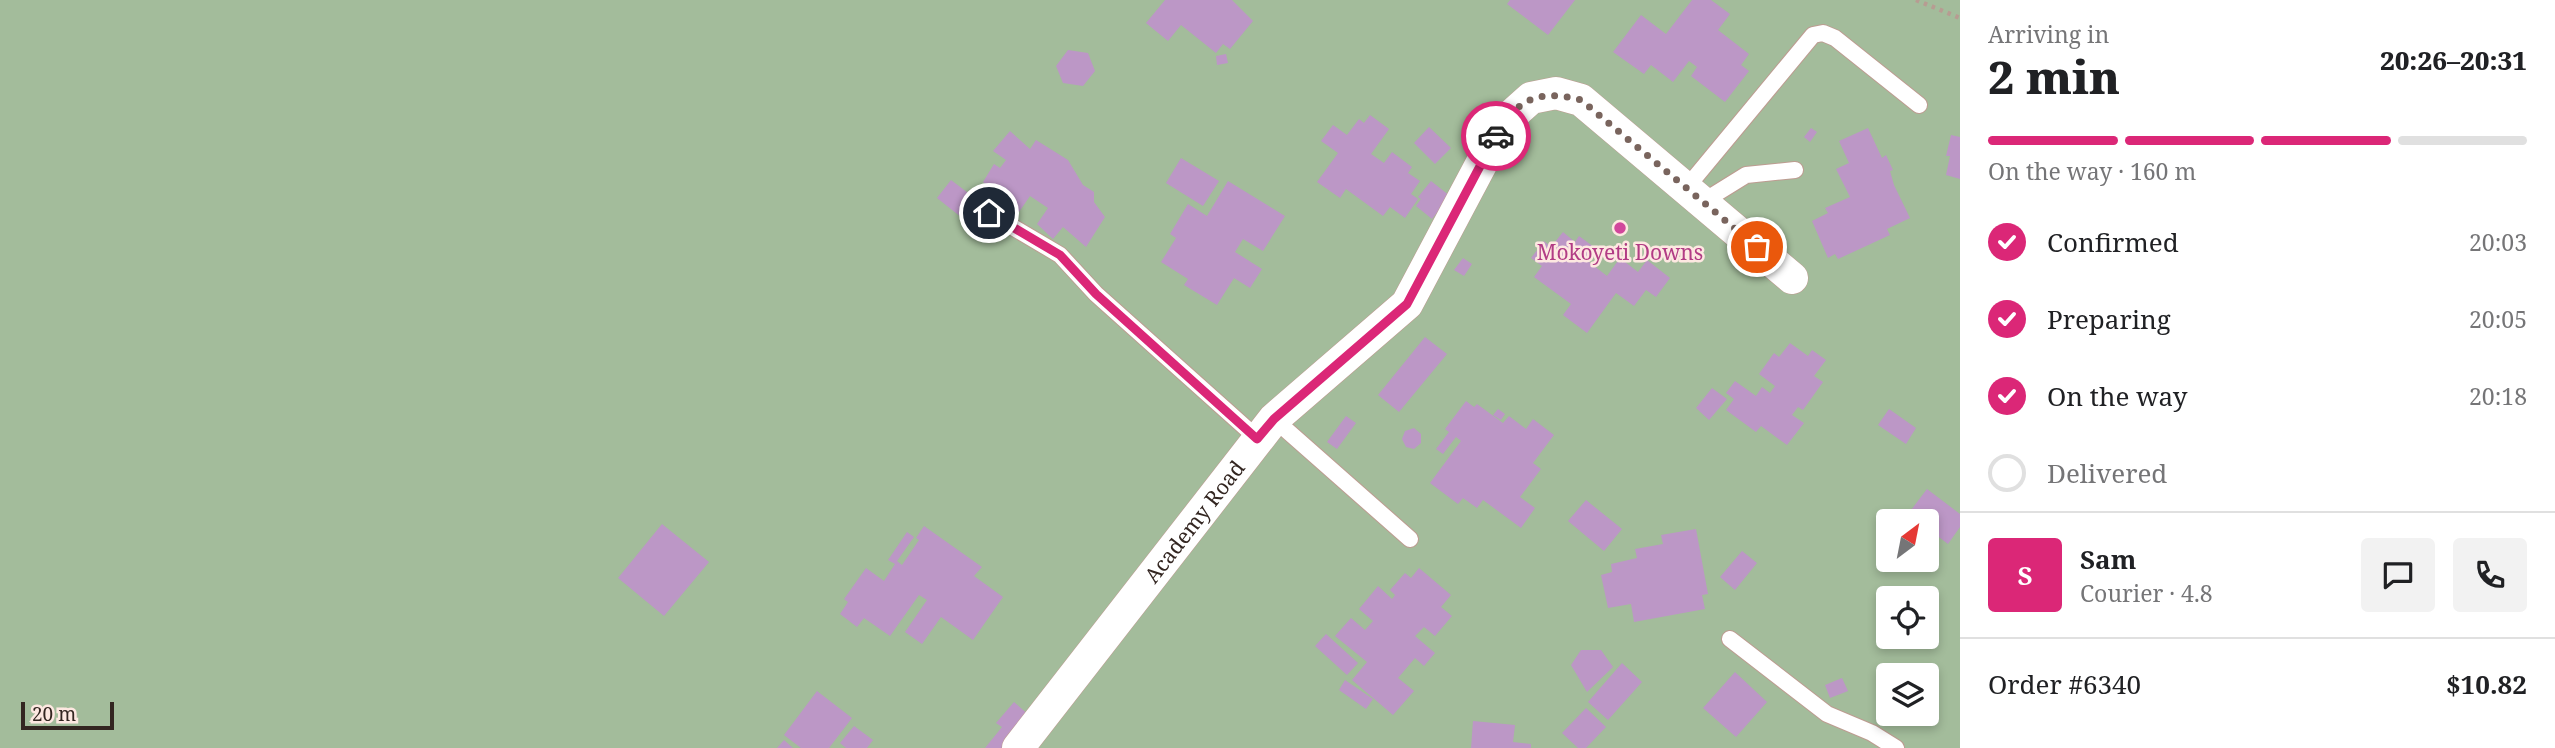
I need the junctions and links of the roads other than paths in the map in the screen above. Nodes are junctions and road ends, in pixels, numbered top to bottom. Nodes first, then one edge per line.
1 (1919, 104) dead end
2 (1796, 170) dead end
3 (1695, 194) junction
4 (989, 213) dead end
5 (1792, 278) dead end
6 (1265, 429) junction
7 (1410, 539) dead end
8 (1730, 639) dead end
9 (1018, 748) edge
10 (1896, 748) edge

1 - 3 lane
2 - 3 lane
3 - 5 street, Academy Road
3 - 6 street, Academy Road
4 - 6 lane
6 - 7 lane
6 - 9 street, Academy Road
8 - 10 lane

